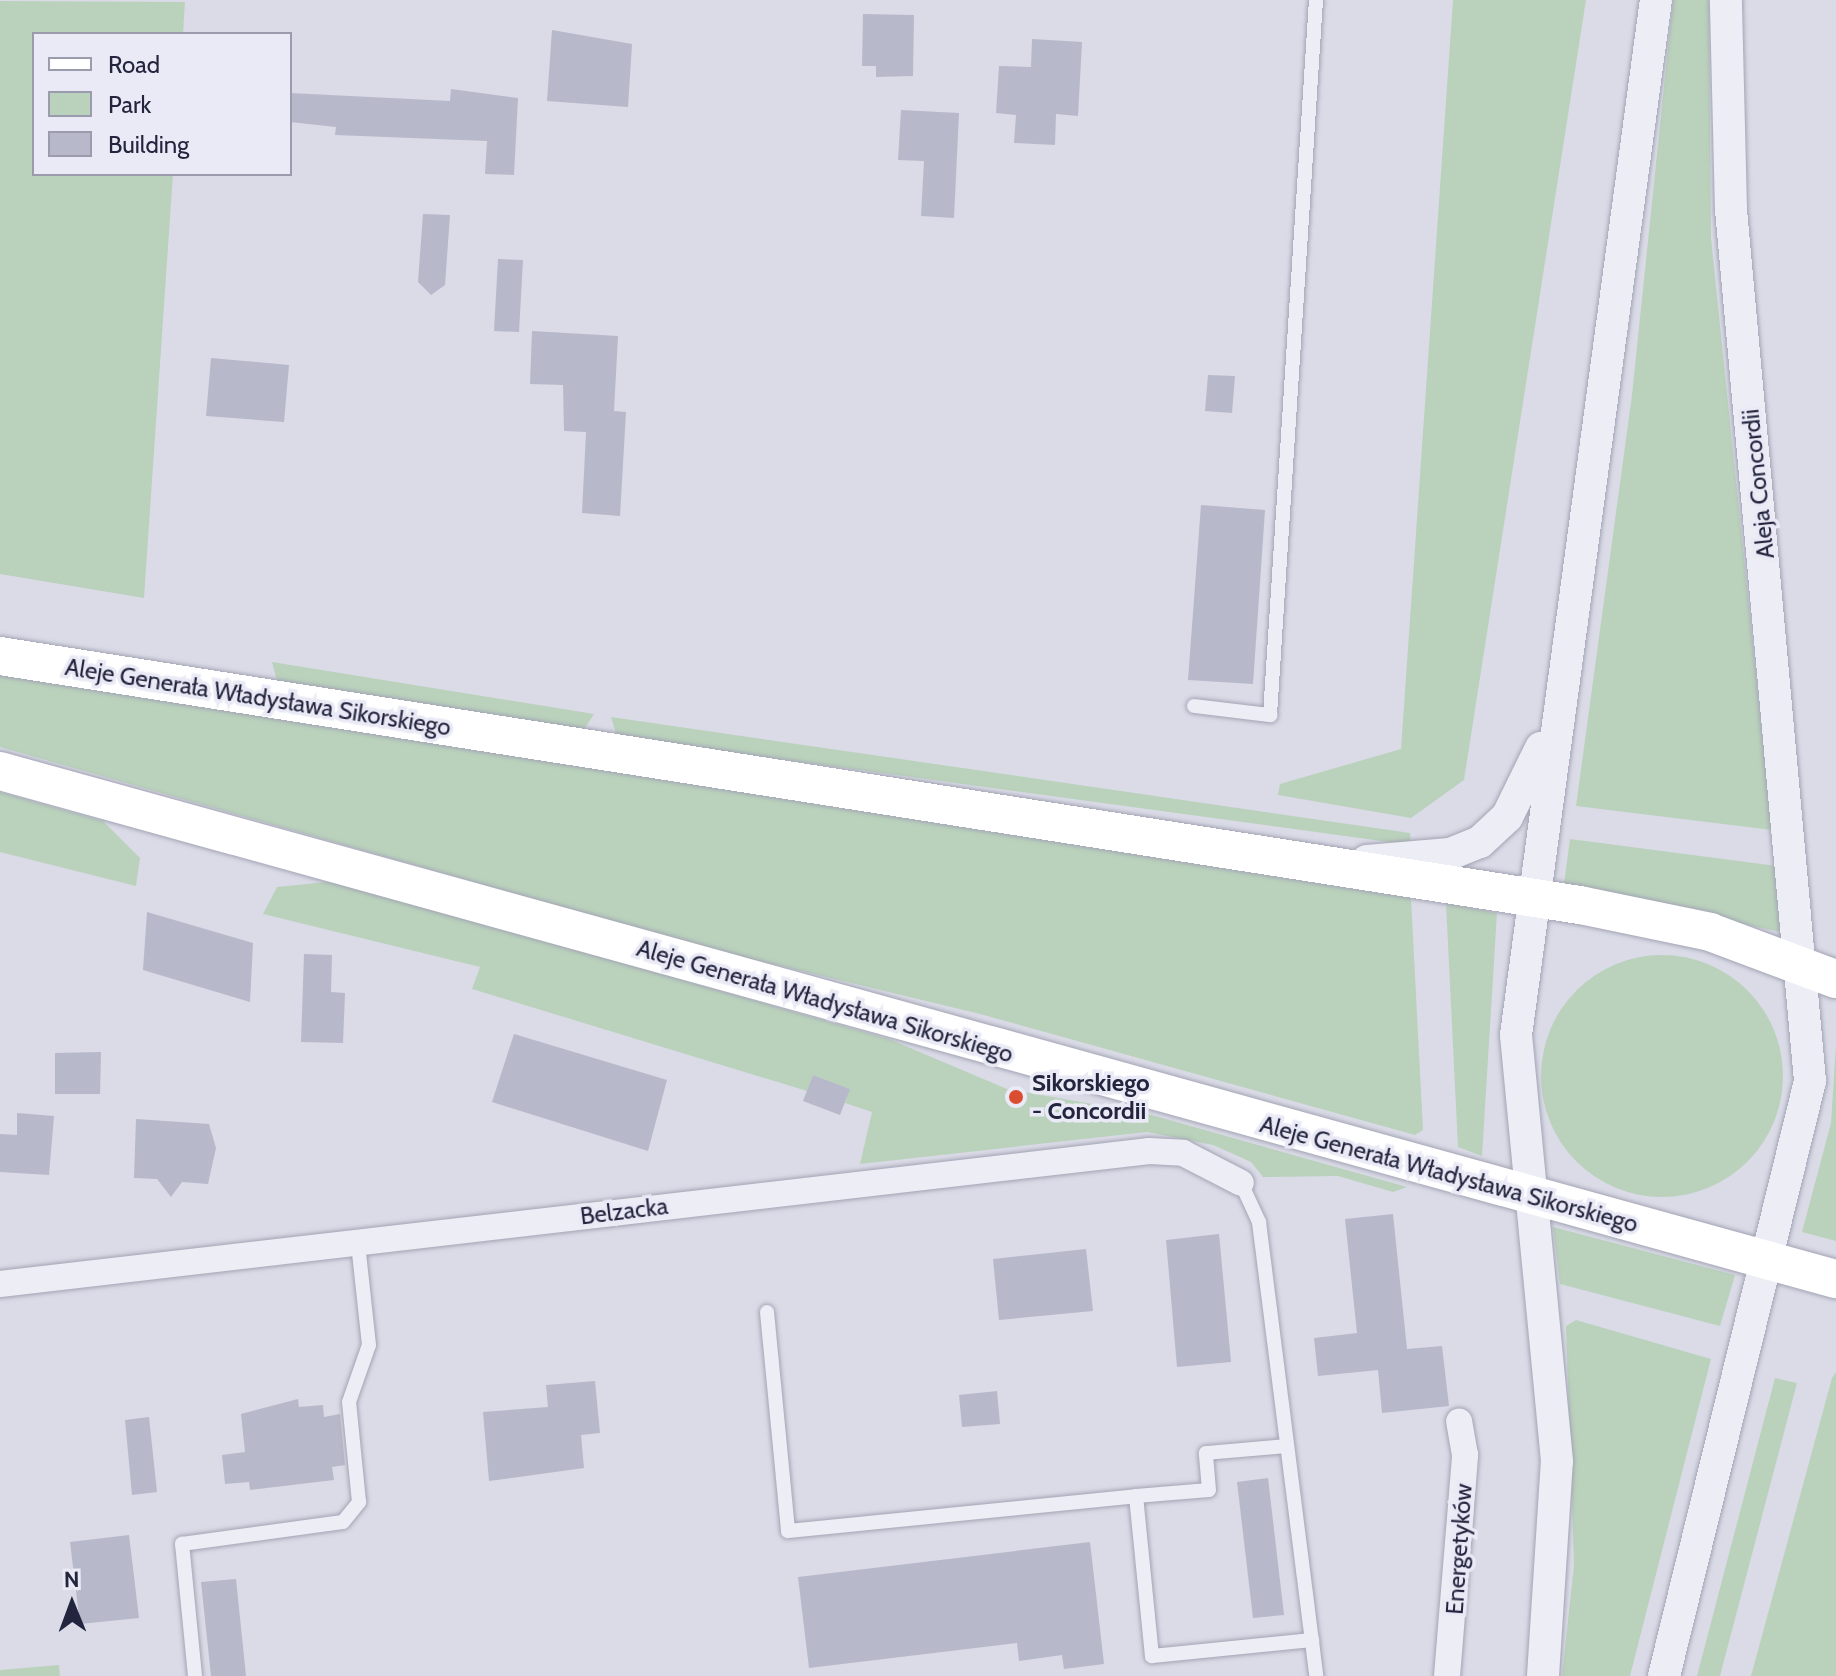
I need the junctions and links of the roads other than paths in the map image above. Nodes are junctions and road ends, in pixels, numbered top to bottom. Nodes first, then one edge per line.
1 (1316, 0) edge
2 (1726, 0) edge
3 (1653, 2) edge
4 (0, 656) edge
5 (1194, 706) dead end
6 (1553, 723) junction
7 (0, 771) edge
8 (1322, 864) junction
9 (1532, 899) junction
10 (1819, 974) edge
11 (1241, 1183) joint
12 (1532, 1199) junction
13 (358, 1243) junction
14 (1768, 1260) junction
15 (1836, 1279) edge
16 (0, 1284) edge
17 (767, 1312) dead end
18 (1459, 1422) dead end
19 (1286, 1446) junction
20 (1136, 1496) junction
21 (1312, 1640) junction
22 (195, 1676) edge
23 (1316, 1676) edge
24 (1447, 1676) edge
25 (1543, 1676) edge
26 (1664, 1676) edge

1 - 5 lane
2 - 10 street, Aleja Concordii
3 - 6 street
4 - 8 main road, Aleje Generała Władysława Sikorskiego
6 - 8 street
6 - 9 street
7 - 12 main road, Aleje Generała Władysława Sikorskiego
8 - 9 main road, Aleje Generała Władysława Sikorskiego
9 - 10 main road, Aleje Generała Władysława Sikorskiego
9 - 12 street
10 - 14 street, Aleja Concordii
11 - 13 street, Belzacka
11 - 19 lane
12 - 14 main road, Aleje Generała Władysława Sikorskiego
12 - 25 street
13 - 16 street, Belzacka
13 - 22 lane
14 - 15 main road, Aleje Generała Władysława Sikorskiego
14 - 26 street, Aleja Concordii
17 - 20 lane
18 - 24 street, Energetyków
19 - 20 lane
19 - 21 lane
20 - 21 lane
21 - 23 lane

